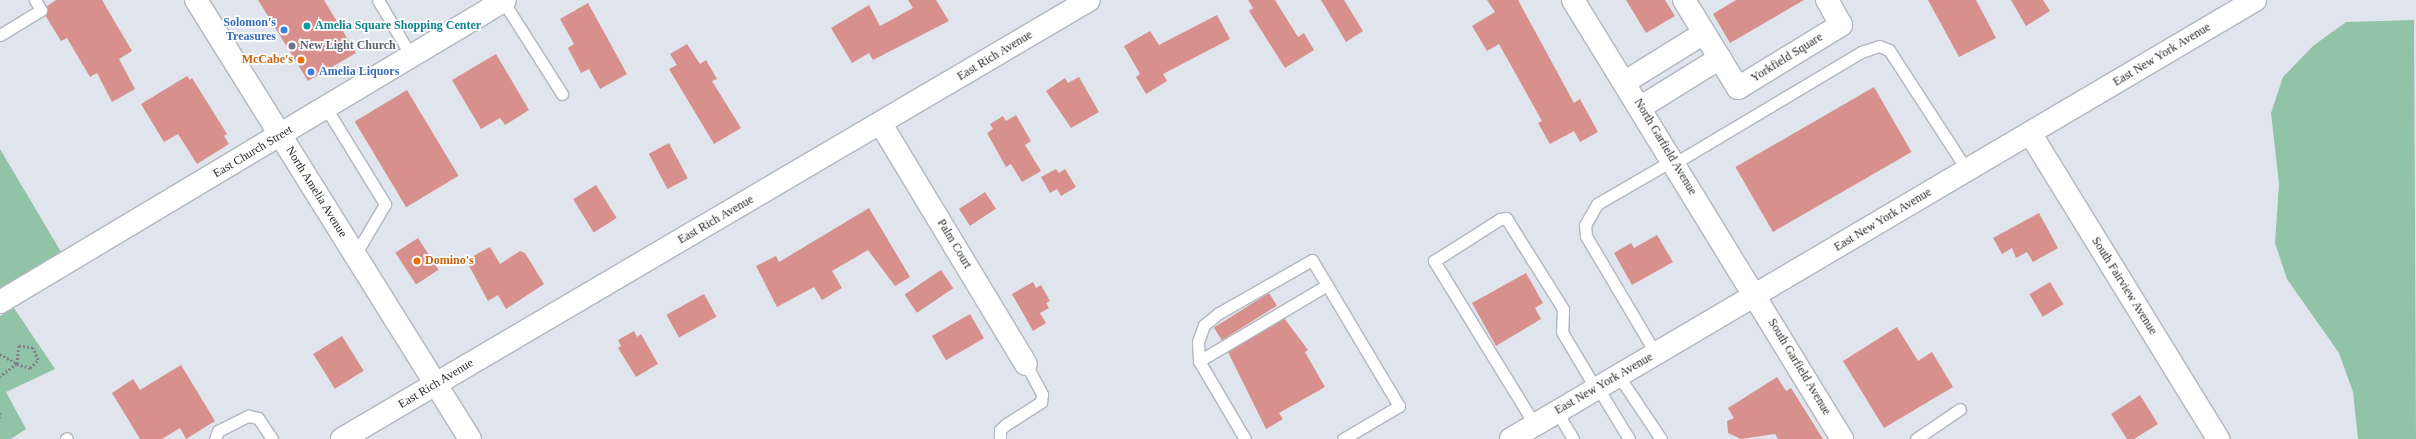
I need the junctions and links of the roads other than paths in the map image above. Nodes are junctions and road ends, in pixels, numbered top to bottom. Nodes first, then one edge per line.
1 (35, 0) edge
2 (196, 0) edge
3 (378, 0) edge
4 (504, 0) edge
5 (1089, 0) edge
6 (1573, 0) edge
7 (1827, 0) edge
8 (2256, 0) edge
9 (1690, 2) edge
10 (1704, 33) junction
11 (0, 36) edge
12 (411, 56) junction
13 (1720, 58) junction
14 (1625, 82) junction
15 (562, 94) dead end
16 (1640, 107) junction
17 (326, 108) junction
18 (881, 124) junction
19 (2030, 133) junction
20 (280, 135) junction
21 (1674, 162) junction
22 (1967, 170) junction
23 (355, 255) junction
24 (1327, 285) junction
25 (1756, 295) junction
26 (0, 302) edge
27 (1656, 354) junction
28 (1199, 361) junction
29 (1026, 364) joint
30 (1618, 376) junction
31 (436, 384) junction
32 (1597, 388) junction
33 (1960, 409) dead end
34 (1557, 412) junction
35 (1522, 434) edge
36 (1658, 435) edge
37 (215, 439) edge
38 (272, 439) edge
39 (342, 439) edge
40 (470, 439) edge
41 (1000, 439) edge
42 (1245, 439) edge
43 (1343, 439) edge
44 (1573, 439) edge
45 (1629, 439) edge
46 (1842, 439) edge
47 (1916, 439) edge
48 (2218, 439) edge

1 - 11 lane
2 - 20 street, North Amelia Avenue
3 - 12 lane
4 - 12 street, East Church Street
4 - 15 lane
5 - 18 street, East Rich Avenue
6 - 14 street, North Garfield Avenue
7 - 13 street, Yorkfield Square
8 - 19 street, East New York Avenue
9 - 10 street, Yorkfield Square
10 - 13 street, Yorkfield Square
10 - 14 street
12 - 17 street, East Church Street
13 - 16 street
14 - 16 street, North Garfield Avenue
16 - 21 street, North Garfield Avenue
17 - 20 street, East Church Street
17 - 23 lane
18 - 29 street, Palm Court
18 - 31 street, East Rich Avenue
19 - 22 street, East New York Avenue
19 - 48 street, South Fairview Avenue
20 - 23 street, North Amelia Avenue
20 - 26 street, East Church Street
21 - 22 lane
21 - 25 street, North Garfield Avenue
21 - 27 lane
22 - 25 street, East New York Avenue
23 - 31 street, North Amelia Avenue
24 - 28 lane
24 - 28 lane
24 - 43 lane
25 - 27 street, East New York Avenue
25 - 46 street, South Garfield Avenue
27 - 30 street, East New York Avenue
28 - 42 lane
29 - 41 lane
30 - 32 street, East New York Avenue
30 - 36 lane
31 - 39 street, East Rich Avenue
31 - 40 street, North Amelia Avenue
32 - 34 street, East New York Avenue
32 - 35 lane
32 - 45 lane
33 - 47 lane
34 - 35 street, East New York Avenue
34 - 44 lane
37 - 38 lane

